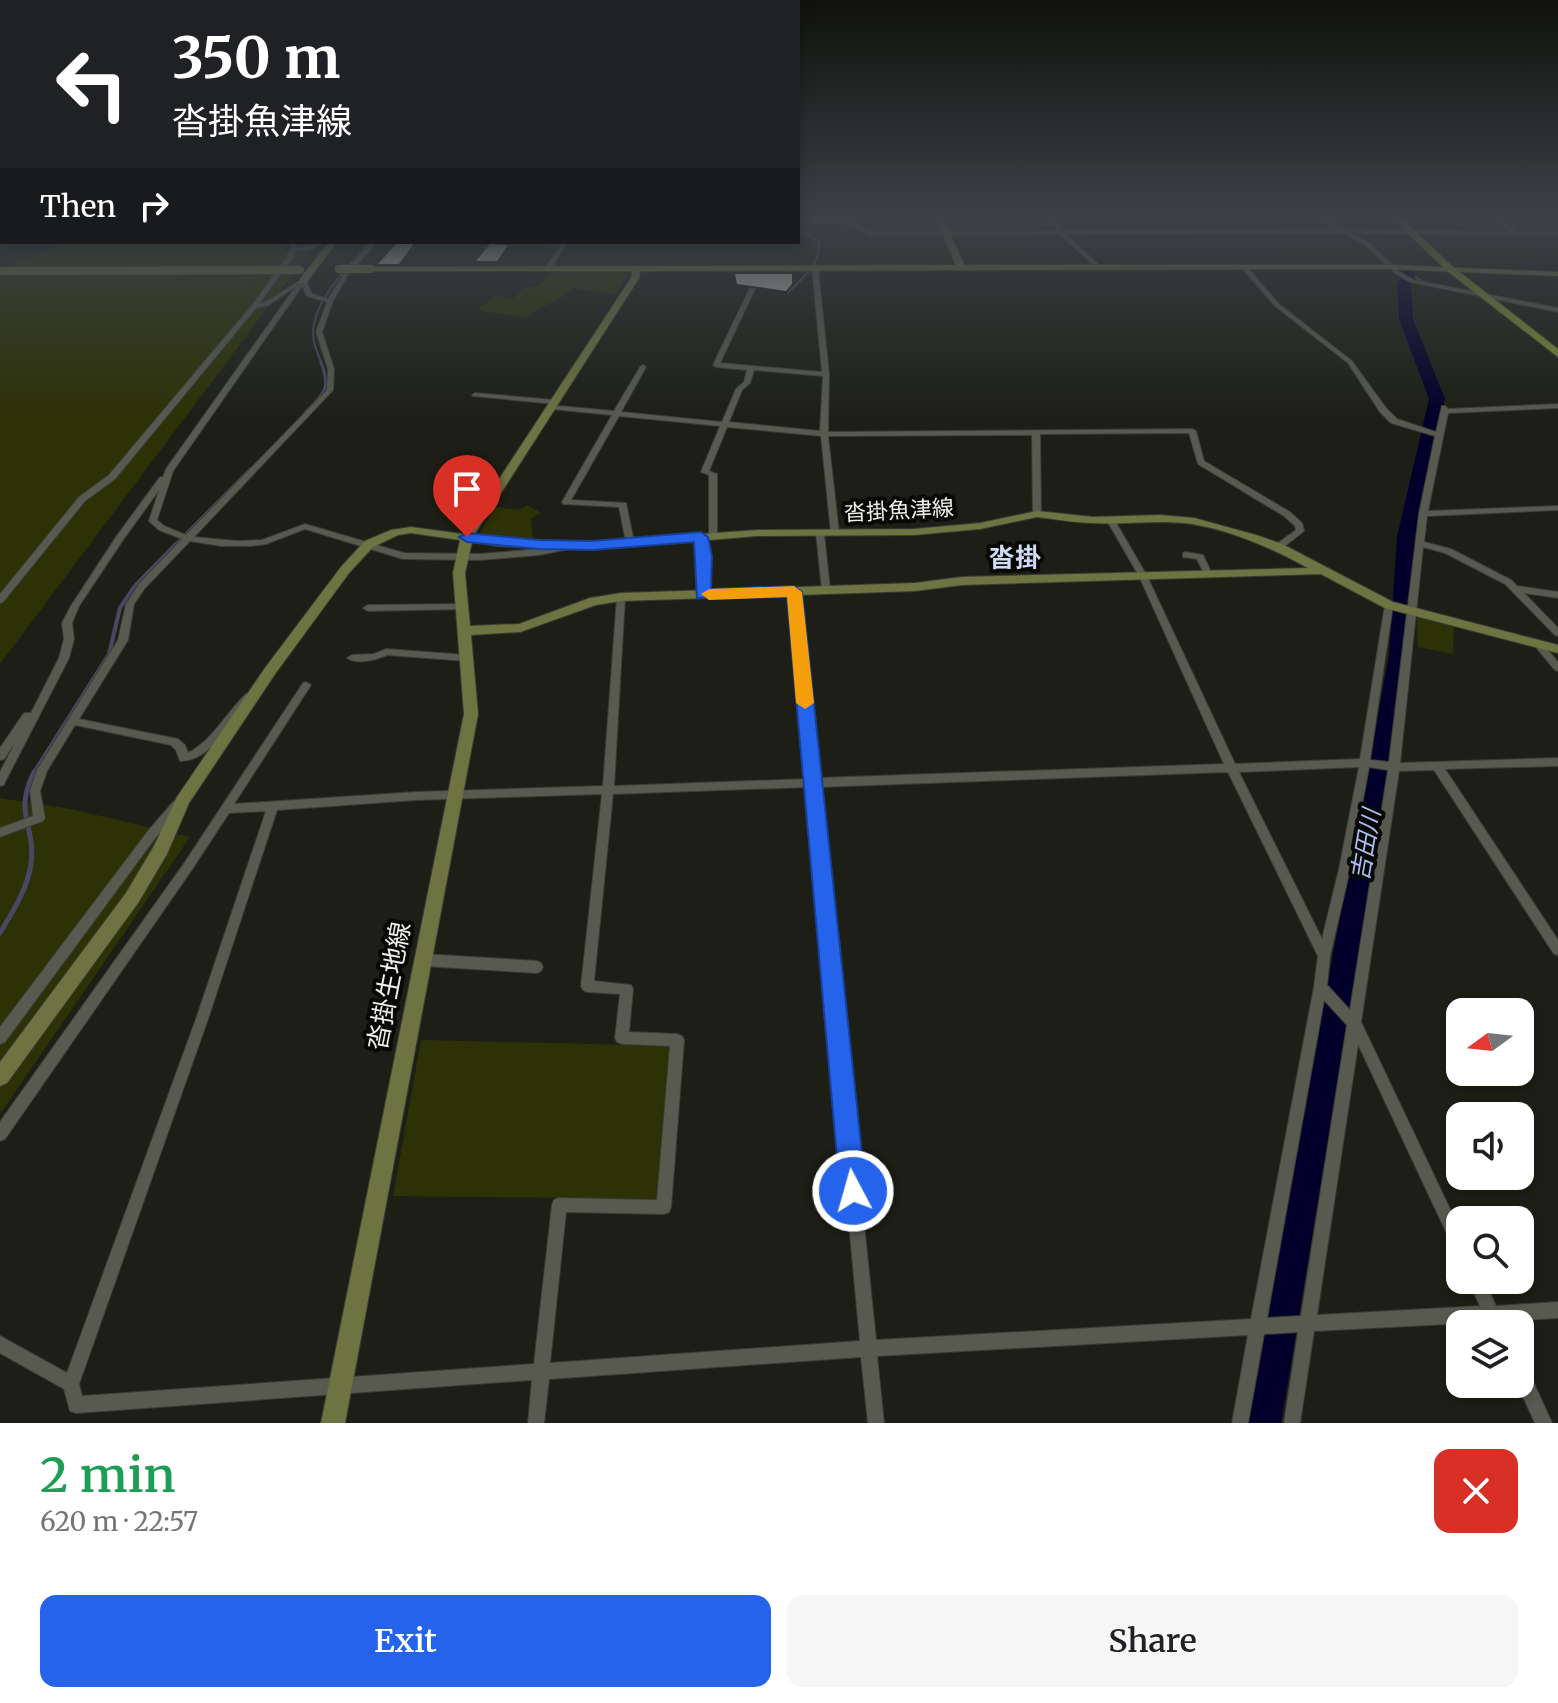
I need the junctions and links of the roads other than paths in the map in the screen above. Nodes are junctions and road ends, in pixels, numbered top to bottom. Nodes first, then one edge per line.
1 (268, 285) edge
2 (294, 285) edge
3 (300, 285) edge
4 (305, 285) edge
5 (339, 285) edge
6 (630, 285) edge
7 (817, 285) edge
8 (1260, 285) edge
9 (1432, 285) edge
10 (1472, 285) edge
11 (752, 289) dead end
12 (1488, 298) junction
13 (330, 301) junction
14 (254, 306) junction
15 (1558, 310) edge
16 (1558, 354) edge
17 (643, 367) dead end
18 (751, 368) junction
19 (826, 374) junction
20 (475, 395) dead end
21 (553, 405) junction
22 (1558, 406) edge
23 (616, 414) junction
24 (726, 423) junction
25 (1036, 432) junction
26 (824, 434) junction
27 (1439, 435) junction
28 (169, 471) junction
29 (1558, 508) edge
30 (1037, 514) junction
31 (1423, 514) junction
32 (1110, 519) junction
33 (820, 533) junction
34 (835, 533) junction
35 (707, 536) junction
36 (467, 537) junction
37 (189, 538) junction
38 (630, 542) junction
39 (1420, 543) junction
40 (369, 544) junction
41 (569, 546) junction
42 (1278, 547) junction
43 (1186, 555) dead end
44 (461, 557) junction
45 (1321, 571) junction
46 (1208, 574) junction
47 (1143, 576) junction
48 (1518, 589) junction
49 (826, 590) junction
50 (794, 592) junction
51 (703, 595) junction
52 (1558, 595) edge
53 (621, 597) junction
54 (0, 600) edge
55 (1390, 606) junction
56 (462, 607) junction
57 (368, 608) dead end
58 (1410, 611) junction
59 (464, 631) junction
60 (1558, 633) edge
61 (1537, 643) junction
62 (1558, 649) edge
63 (352, 658) dead end
64 (467, 658) junction
65 (1558, 668) edge
66 (306, 685) dead end
67 (260, 687) junction
68 (41, 698) junction
69 (73, 721) junction
70 (0, 756) edge
71 (1558, 762) edge
72 (1369, 763) junction
73 (1437, 766) junction
74 (1231, 767) junction
75 (1390, 767) junction
76 (0, 782) edge
77 (812, 783) junction
78 (608, 790) junction
79 (455, 794) junction
80 (182, 801) junction
81 (273, 806) junction
82 (227, 809) junction
83 (0, 833) edge
84 (1558, 950) edge
85 (1324, 956) junction
86 (423, 960) junction
87 (537, 967) dead end
88 (1324, 991) junction
89 (1351, 1019) junction
90 (0, 1038) edge
91 (0, 1077) edge
92 (0, 1134) edge
93 (1446, 1217) edge
94 (1558, 1310) edge
95 (1534, 1313) edge
96 (1446, 1320) edge
97 (1309, 1322) junction
98 (1259, 1325) junction
99 (0, 1344) edge
100 (869, 1348) junction
101 (541, 1372) junction
102 (71, 1384) junction
103 (340, 1386) junction
104 (1532, 1398) edge
105 (333, 1423) edge
106 (536, 1423) edge
107 (876, 1423) edge
108 (1240, 1423) edge
109 (1292, 1423) edge
110 (1544, 1423) edge

1 - 14 street
2 - 14 street
3 - 28 street
4 - 13 street
5 - 13 street
6 - 21 main road
7 - 19 street
8 - 27 street
9 - 12 street
10 - 12 main road
11 - 18 street
12 - 15 street
12 - 16 main road
13 - 37 street
14 - 54 street
17 - 23 street
18 - 19 street
18 - 24 street
19 - 26 street
20 - 21 street
21 - 23 street
21 - 36 main road
22 - 27 street
23 - 24 street
23 - 38 street
24 - 26 street
24 - 35 street
25 - 26 street
25 - 30 street
25 - 42 street
26 - 34 street
27 - 31 street
28 - 37 street
28 - 68 street
29 - 31 street
30 - 32 main road, 沓掛魚津線
30 - 34 main road, 沓掛魚津線
31 - 39 street
32 - 42 main road, 沓掛魚津線
32 - 47 street
33 - 34 main road, 沓掛魚津線
33 - 35 main road, 沓掛魚津線
33 - 49 street
35 - 38 main road, 沓掛魚津線
35 - 51 street
36 - 40 main road, 沓掛魚津線
36 - 41 main road, 沓掛魚津線
36 - 44 main road
37 - 40 street
37 - 69 street
38 - 41 main road, 沓掛魚津線
39 - 48 street
39 - 58 street
40 - 44 street
40 - 67 main road
41 - 44 street
42 - 45 main road, 沓掛魚津線
43 - 46 street
44 - 56 main road, 沓掛生地線
45 - 46 main road, 沓掛魚津線
45 - 55 main road, 沓掛魚津線
46 - 47 main road, 沓掛魚津線
47 - 49 main road, 沓掛魚津線
47 - 74 street
48 - 52 street
48 - 60 street
49 - 50 main road, 沓掛魚津線
50 - 51 main road, 沓掛魚津線
50 - 77 street
51 - 53 main road, 沓掛魚津線
53 - 59 main road, 沓掛魚津線
53 - 78 street
55 - 58 main road, 沓掛魚津線
55 - 72 street
56 - 57 street
56 - 59 main road, 沓掛生地線
58 - 61 main road, 沓掛魚津線
58 - 75 street
59 - 64 main road, 沓掛生地線
61 - 62 main road, 沓掛魚津線
61 - 65 street
63 - 64 street
64 - 79 main road, 沓掛生地線
66 - 82 street
67 - 69 street
67 - 80 main road
68 - 70 street
68 - 76 street
69 - 83 street
71 - 73 street
72 - 74 street
72 - 75 street
72 - 85 street
73 - 75 street
73 - 84 street
74 - 77 street
74 - 85 street
75 - 89 street
77 - 78 street
77 - 100 street
78 - 79 street
78 - 101 street
79 - 81 street
79 - 86 main road, 沓掛生地線
80 - 90 street
80 - 91 main road
81 - 82 street
81 - 102 street
82 - 92 street
85 - 88 street
86 - 87 street
86 - 103 main road, 沓掛生地線
88 - 89 street
88 - 98 street
89 - 93 street
89 - 97 street
94 - 95 street
96 - 97 street
97 - 98 street
97 - 109 street
98 - 100 street
98 - 108 street
99 - 102 street
100 - 101 street
100 - 107 street
101 - 103 street
101 - 106 street
102 - 103 street
103 - 105 main road, 沓掛生地線
104 - 110 street

